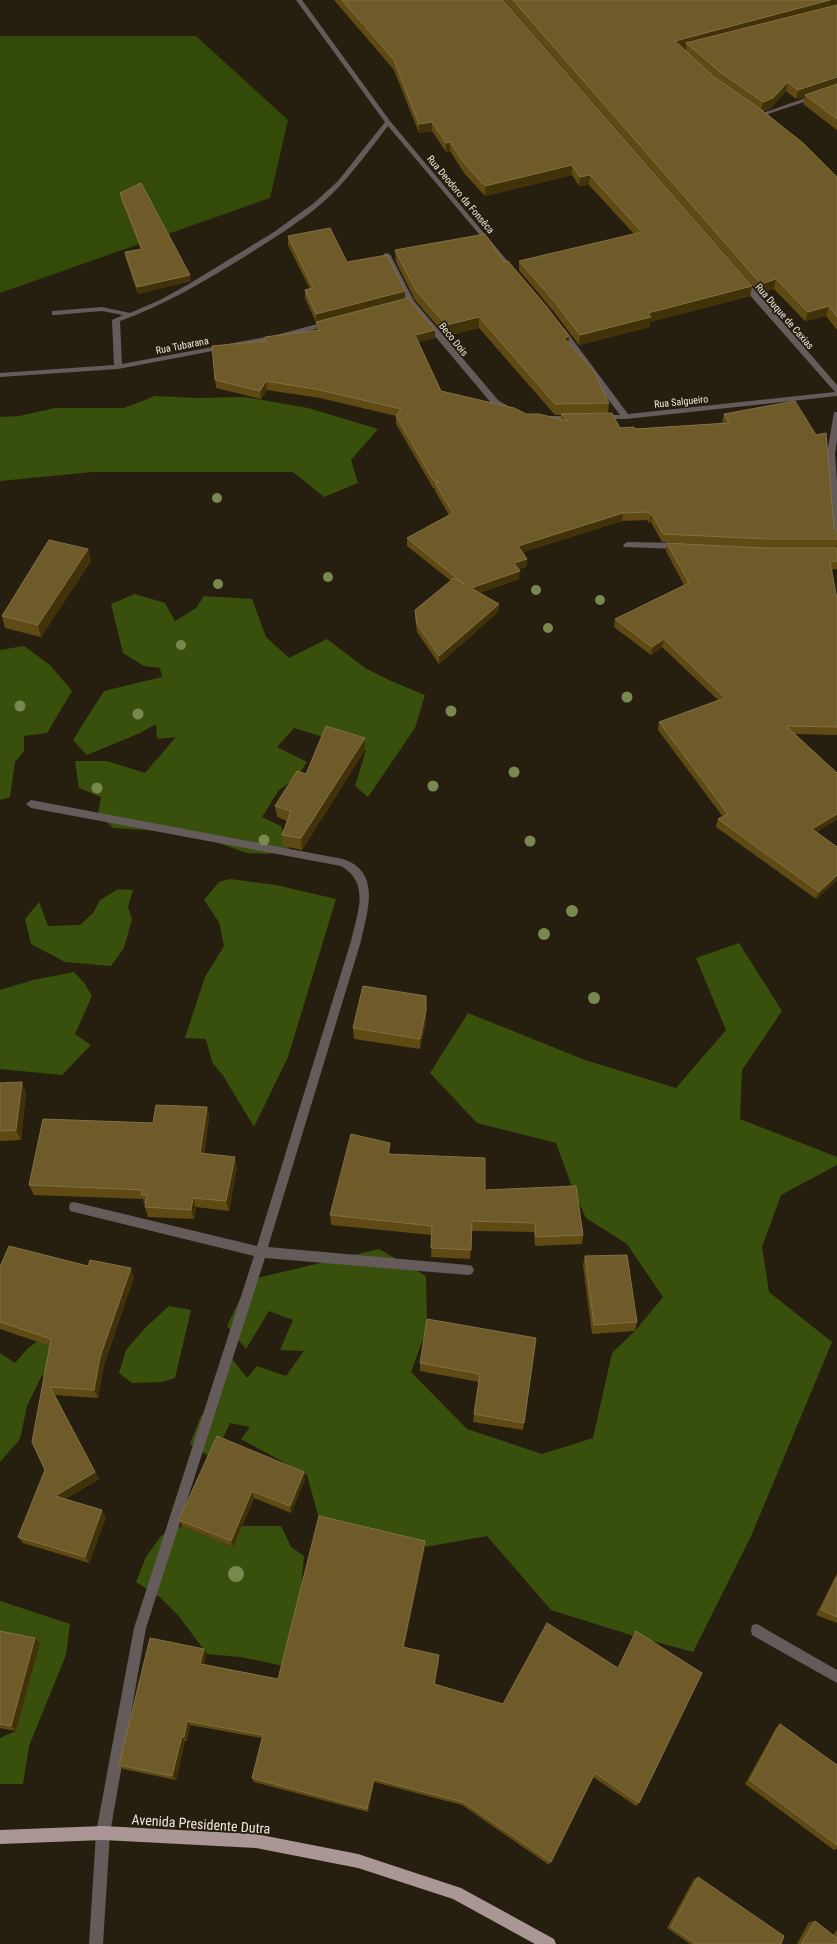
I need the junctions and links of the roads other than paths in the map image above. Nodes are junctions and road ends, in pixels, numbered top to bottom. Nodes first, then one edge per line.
1 (299, 0) edge
2 (837, 89) edge
3 (753, 110) edge
4 (760, 115) junction
5 (766, 120) edge
6 (388, 122) junction
7 (387, 254) edge
8 (738, 276) edge
9 (519, 278) edge
10 (55, 313) dead end
11 (133, 315) junction
12 (336, 321) edge
13 (554, 321) edge
14 (118, 368) junction
15 (0, 375) edge
16 (837, 390) edge
17 (837, 394) edge
18 (516, 414) edge
19 (837, 414) edge
20 (595, 417) edge
21 (626, 417) junction
22 (534, 418) edge
23 (580, 418) edge
24 (837, 536) edge
25 (627, 545) dead end
26 (691, 547) edge
27 (31, 804) dead end
28 (74, 1207) edge
29 (261, 1252) junction
30 (468, 1270) edge
31 (757, 1630) dead end
32 (837, 1677) edge
33 (103, 1833) junction
34 (0, 1837) edge
35 (96, 1944) edge
36 (549, 1944) edge

1 - 6 street, Rua Deodoro da Fonsêca
2 - 4 street
3 - 4 street
4 - 5 street
6 - 9 street, Rua Deodoro da Fonsêca
6 - 11 street
7 - 18 street, Beco Dois
8 - 16 street, Rua Duque de Caxias
10 - 11 street
11 - 14 street
12 - 14 street, Rua Tubarana
13 - 21 street
14 - 15 street, Rua Tubarana
17 - 21 street, Rua Salgueiro
19 - 24 street
20 - 21 street, Rua Salgueiro
22 - 23 street
25 - 26 street
27 - 29 street
28 - 29 street
29 - 30 street
29 - 33 street
31 - 32 street
33 - 34 main road, Avenida Presidente Dutra
33 - 35 street
33 - 36 main road, Avenida Presidente Dutra

